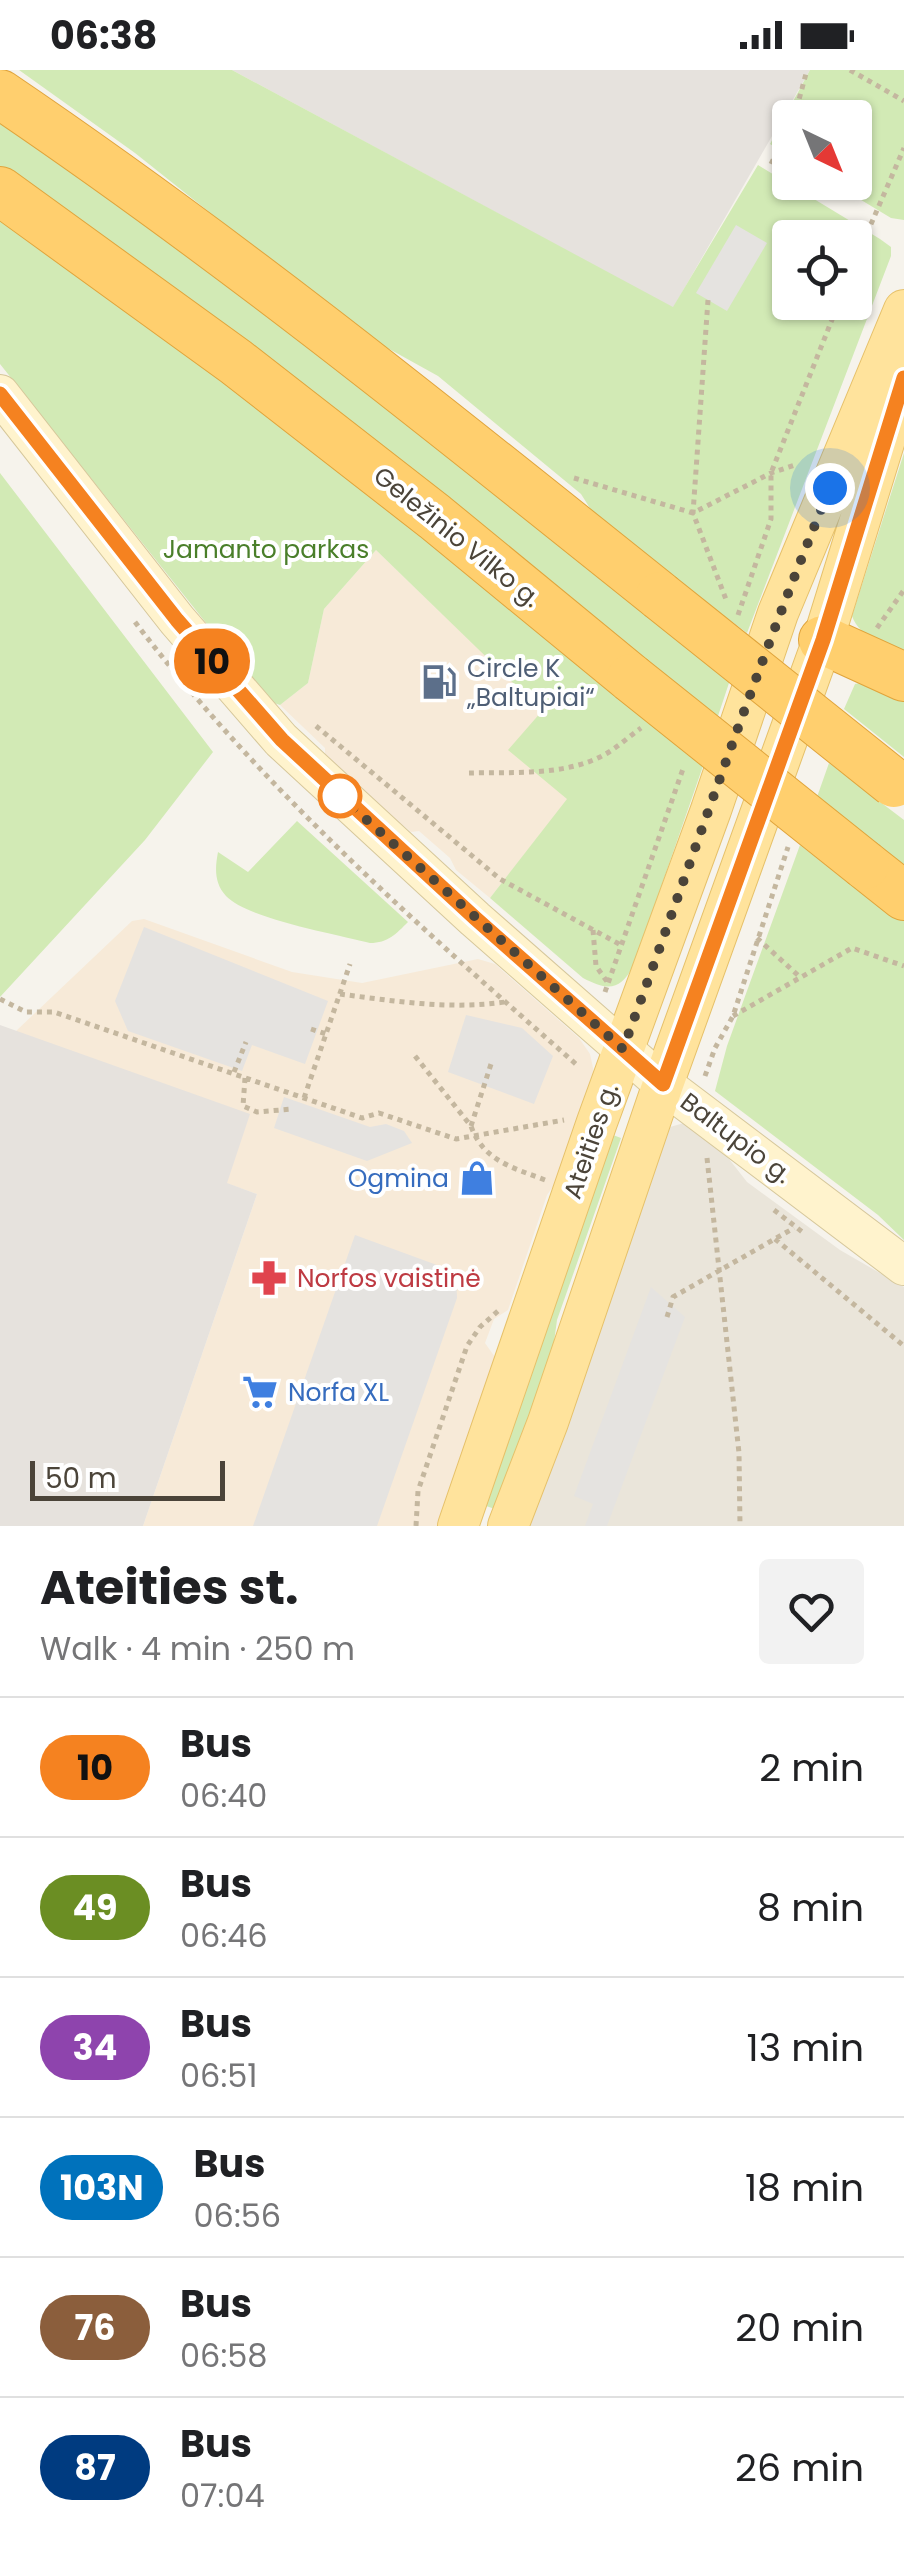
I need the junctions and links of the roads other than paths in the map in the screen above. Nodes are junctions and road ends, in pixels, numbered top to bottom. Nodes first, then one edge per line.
1 (0, 94) edge
2 (0, 191) edge
3 (904, 310) edge
4 (904, 378) edge
5 (0, 394) edge
6 (778, 612) junction
7 (863, 658) edge
8 (899, 787) edge
9 (904, 896) edge
10 (609, 1037) junction
11 (679, 1095) junction
12 (904, 1266) edge
13 (472, 1520) edge
14 (508, 1526) edge

1 - 8 highway, bridge
2 - 9 highway, Geležinio Vilko g., bridge
3 - 6 main road, Ateities g.
4 - 7 main road, Ateities g.
5 - 10 street, Baltupio g.
6 - 7 main road
6 - 10 main road, Ateities g.
7 - 11 main road, Ateities g.
10 - 11 street, Baltupio g.
10 - 13 main road, Ateities g.
11 - 12 street, Baltupio g.
11 - 14 main road, Ateities g.

